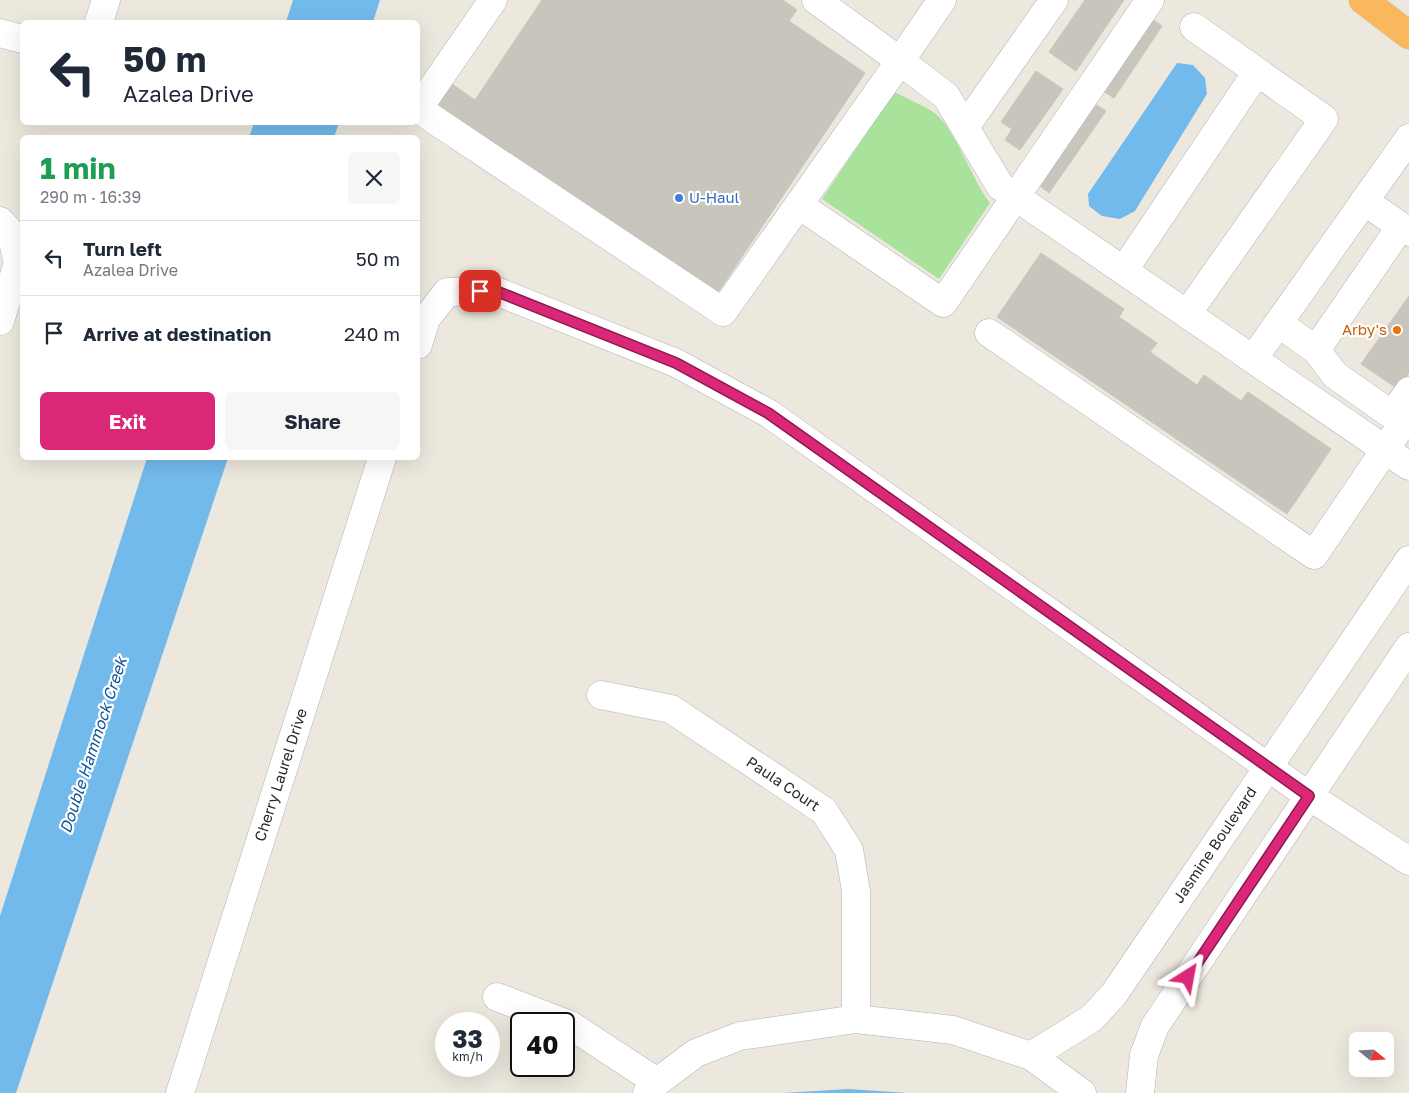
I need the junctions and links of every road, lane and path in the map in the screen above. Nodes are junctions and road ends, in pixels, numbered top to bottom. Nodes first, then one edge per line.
1 (106, 0) edge
2 (493, 0) edge
3 (816, 0) edge
4 (942, 0) edge
5 (1054, 0) edge
6 (1150, 0) edge
7 (1363, 0) edge
8 (847, 9) edge
9 (99, 20) edge
10 (1194, 27) dead end
11 (0, 33) edge
12 (1409, 35) edge
13 (20, 38) edge
14 (900, 61) junction
15 (1257, 72) junction
16 (420, 106) edge
17 (420, 110) edge
18 (965, 127) junction
19 (1409, 138) edge
20 (1016, 197) junction
21 (1364, 201) junction
22 (799, 205) junction
23 (0, 221) edge
24 (1405, 229) edge
25 (1124, 270) junction
26 (1187, 314) junction
27 (0, 321) edge
28 (1278, 323) junction
29 (989, 333) dead end
30 (420, 338) edge
31 (1316, 350) junction
32 (1253, 359) junction
33 (1409, 391) edge
34 (1409, 414) edge
35 (1385, 449) junction
36 (381, 460) edge
37 (1409, 466) edge
38 (1409, 560) edge
39 (1409, 647) edge
40 (601, 695) dead end
41 (1268, 767) junction
42 (1309, 796) junction
43 (1409, 862) edge
44 (498, 997) dead end
45 (856, 1019) junction
46 (1031, 1056) junction
47 (652, 1088) edge
48 (180, 1093) edge
49 (1082, 1093) edge
50 (1140, 1093) edge

1 - 9 street
2 - 16 street
3 - 8 street
4 - 14 street
5 - 18 street
6 - 20 street
7 - 12 highway
8 - 14 street
10 - 15 street
11 - 13 street
14 - 18 street
14 - 22 street
15 - 25 street
15 - 26 street
17 - 22 street
18 - 20 street
19 - 21 street
20 - 22 street
20 - 25 street
21 - 24 street
21 - 28 street
23 - 27 street
24 - 31 street
25 - 26 street
26 - 32 street
28 - 31 street
28 - 32 street
29 - 35 street
30 - 41 street
31 - 33 street
32 - 35 street
34 - 35 street
35 - 37 street
36 - 48 street, Cherry Laurel Drive
38 - 41 street, Jasmine Boulevard
39 - 42 street
40 - 45 street, Paula Court
41 - 42 street
41 - 46 street, Jasmine Boulevard
42 - 43 street
42 - 50 street
44 - 47 street
45 - 46 street
45 - 47 street
46 - 49 street

